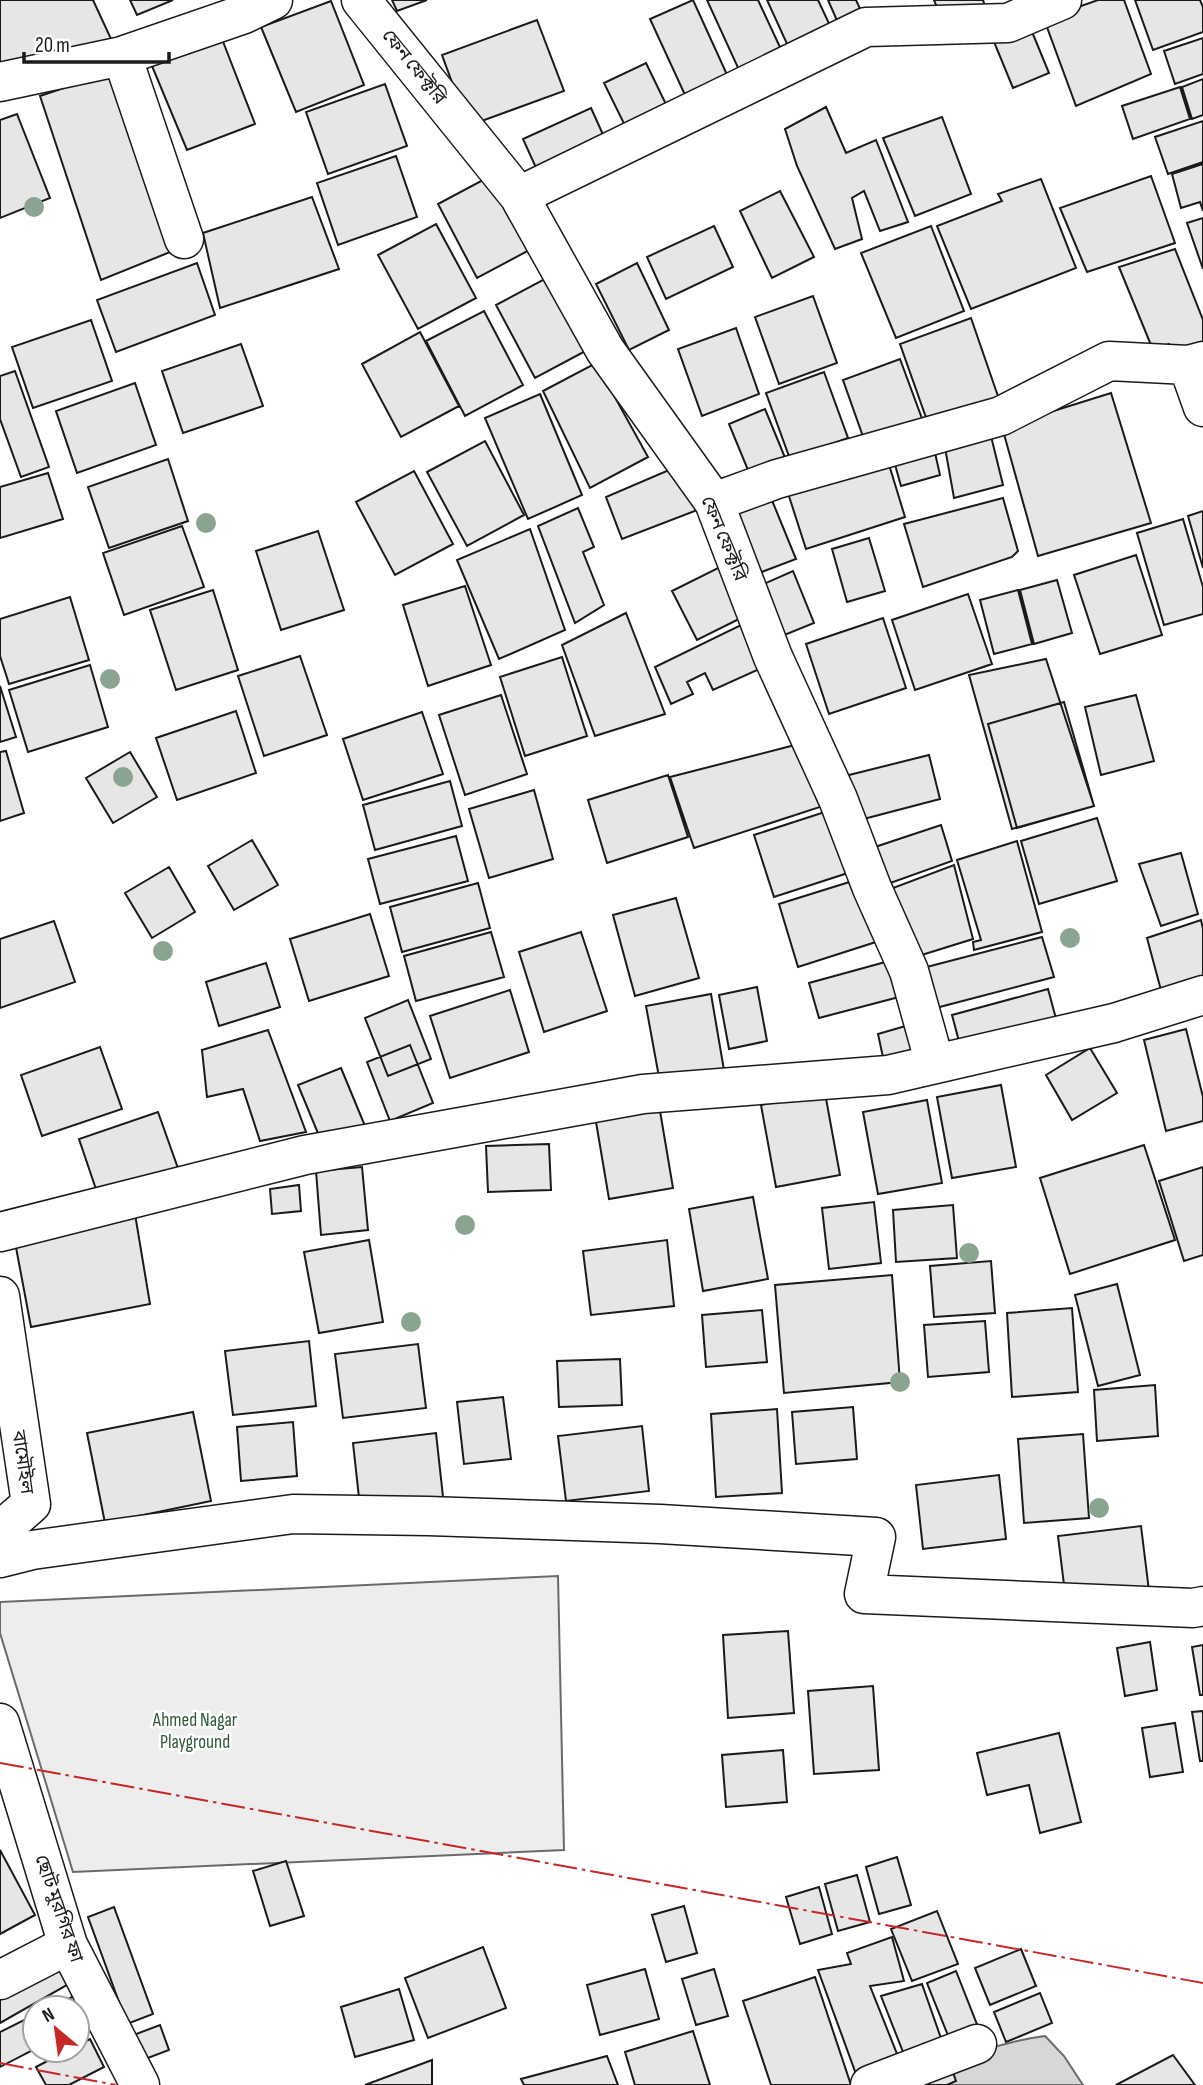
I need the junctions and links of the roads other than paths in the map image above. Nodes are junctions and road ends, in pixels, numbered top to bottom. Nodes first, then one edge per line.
1 (273, 0) edge
2 (361, 0) edge
3 (1062, 0) edge
4 (122, 56) junction
5 (0, 82) edge
6 (519, 196) junction
7 (184, 239) dead end
8 (1196, 363) edge
9 (1203, 407) edge
10 (713, 502) junction
11 (1203, 995) edge
12 (935, 1065) junction
13 (0, 1232) edge
14 (0, 1296) edge
15 (0, 1531) edge
16 (0, 1558) edge
17 (1203, 1606) edge
18 (0, 1723) edge
19 (68, 1945) junction
20 (0, 1980) edge
21 (977, 2044) dead end
22 (140, 2085) edge
23 (870, 2085) edge

1 - 4 street
2 - 6 street, ফেন ফেক্টরি
3 - 6 street
4 - 5 street
4 - 7 street
6 - 10 street, ফেন ফেক্টরি
8 - 9 street
8 - 10 street
10 - 12 street, ফেন ফেক্টরি
11 - 12 street
12 - 13 street
14 - 15 street, বামৌইল
16 - 17 street
18 - 19 street, ছোট মুরগির ফা
19 - 20 street
19 - 22 street, ছোট মুরগির ফা
21 - 23 street

